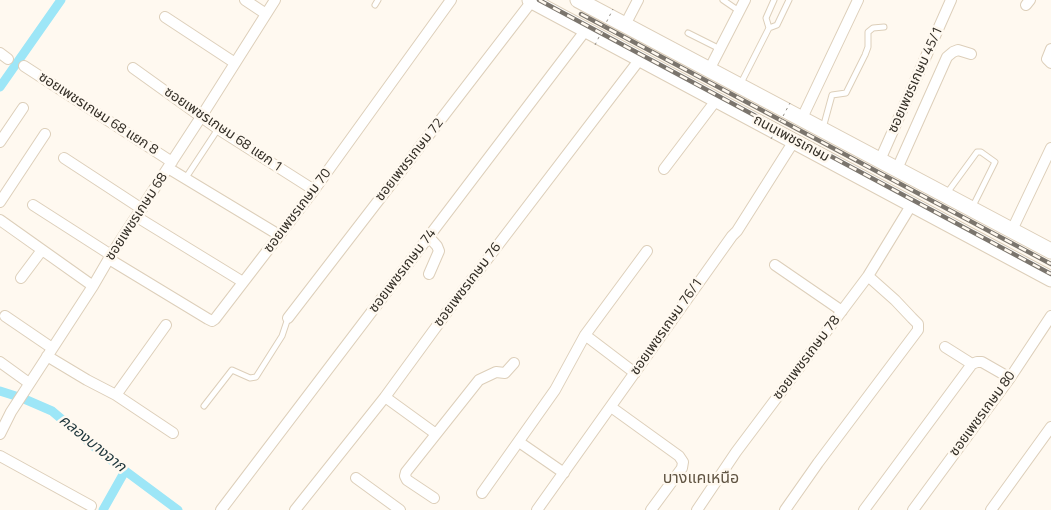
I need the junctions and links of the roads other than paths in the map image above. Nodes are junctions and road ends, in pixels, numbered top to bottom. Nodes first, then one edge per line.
1 (245, 0) edge
2 (275, 0) edge
3 (451, 0) edge
4 (638, 0) edge
5 (723, 0) edge
6 (745, 0) edge
7 (774, 0) edge
8 (789, 0) edge
9 (858, 0) edge
10 (951, 0) edge
11 (531, 1) edge
12 (585, 2) edge
13 (739, 11) junction
14 (266, 14) junction
15 (165, 18) dead end
16 (625, 25) junction
17 (884, 27) dead end
18 (769, 28) junction
19 (586, 31) junction
20 (688, 33) dead end
21 (720, 49) junction
22 (1051, 49) edge
23 (971, 54) dead end
24 (640, 60) junction
25 (235, 63) junction
26 (1051, 63) edge
27 (24, 66) dead end
28 (132, 68) dead end
29 (709, 70) junction
30 (740, 86) junction
31 (717, 99) junction
32 (24, 108) dead end
33 (202, 117) junction
34 (802, 118) junction
35 (218, 129) junction
36 (823, 129) junction
37 (45, 134) dead end
38 (794, 141) junction
39 (0, 142) edge
40 (1051, 148) edge
41 (64, 158) dead end
42 (880, 160) junction
43 (170, 165) junction
44 (664, 169) dead end
45 (897, 169) junction
46 (185, 179) junction
47 (314, 190) junction
48 (945, 195) junction
49 (0, 202) edge
50 (912, 204) junction
51 (33, 205) dead end
52 (972, 209) junction
53 (139, 213) junction
54 (0, 220) edge
55 (1012, 230) junction
56 (279, 235) junction
57 (429, 237) junction
58 (42, 250) junction
59 (647, 251) dead end
60 (1051, 251) edge
61 (110, 257) junction
62 (775, 265) dead end
63 (428, 274) dead end
64 (868, 276) junction
65 (21, 278) dead end
66 (1051, 279) edge
67 (243, 282) junction
68 (93, 286) junction
69 (842, 311) junction
70 (5, 316) dead end
71 (1051, 316) edge
72 (288, 318) joint
73 (166, 325) dead end
74 (585, 335) junction
75 (945, 347) dead end
76 (49, 352) junction
77 (0, 362) edge
78 (514, 363) dead end
79 (972, 364) junction
80 (635, 373) junction
81 (1010, 378) junction
82 (27, 386) junction
83 (116, 395) junction
84 (384, 397) junction
85 (204, 406) dead end
86 (611, 407) junction
87 (1051, 427) edge
88 (173, 433) dead end
89 (0, 434) edge
90 (436, 434) junction
91 (519, 442) junction
92 (0, 456) edge
93 (564, 473) junction
94 (356, 478) dead end
95 (482, 493) dead end
96 (434, 498) dead end
97 (91, 506) dead end
98 (297, 507) edge
99 (386, 507) edge
100 (221, 510) edge
101 (309, 510) edge
102 (400, 510) edge
103 (537, 510) edge
104 (651, 510) edge
105 (697, 510) edge
106 (785, 510) edge
107 (864, 510) edge
108 (913, 510) edge
109 (991, 510) edge

1 - 14 street
2 - 14 street, ซอยเพชรเกษม 68
3 - 47 street, ซอยเพชรเกษม 70
4 - 16 street
5 - 13 lane
6 - 13 street
7 - 18 lane
8 - 18 lane
9 - 34 street
10 - 42 street, ซอยเพชรเกษม 45/1
11 - 19 main road, ถนนเพชรเกษม
11 - 72 street, ซอยเพชรเกษม 72
12 - 16 main road, ถนนเพชรเกษม
13 - 21 street
14 - 25 street, ซอยเพชรเกษม 68
15 - 25 street
16 - 29 main road, ถนนเพชรเกษม
17 - 36 lane
18 - 30 lane
19 - 24 main road, ถนนเพชรเกษม
19 - 57 street, ซอยเพชรเกษม 74
20 - 21 lane
21 - 29 street
22 - 26 street
23 - 45 street
24 - 31 main road, ถนนเพชรเกษม
24 - 84 street, ซอยเพชรเกษม 76
25 - 33 street, ซอยเพชรเกษม 68
27 - 43 street, ซอยเพชรเกษม 68 แยก 8
28 - 33 street, ซอยเพชรเกษม 68 แยก 1
29 - 30 main road, ถนนเพชรเกษม
30 - 34 main road, ถนนเพชรเกษม
31 - 38 main road, ถนนเพชรเกษม
31 - 44 street
32 - 39 street
33 - 35 street, ซอยเพชรเกษม 68 แยก 1
33 - 43 street, ซอยเพชรเกษม 68
34 - 36 main road, ถนนเพชรเกษม
35 - 46 lane
35 - 47 street, ซอยเพชรเกษม 68 แยก 1
36 - 42 main road, ถนนเพชรเกษม
37 - 49 street
38 - 50 main road, ถนนเพชรเกษม
38 - 80 street, ซอยเพชรเกษม 76/1
40 - 55 street
41 - 53 street
42 - 45 main road, ถนนเพชรเกษม
43 - 46 street, ซอยเพชรเกษม 68 แยก 8
43 - 53 street, ซอยเพชรเกษม 68
45 - 48 main road, ถนนเพชรเกษม
46 - 56 street, ซอยเพชรเกษม 68 แยก 8
47 - 56 street, ซอยเพชรเกษม 70
48 - 52 main road, ถนนเพชรเกษม
48 - 52 lane
50 - 64 street, ซอยเพชรเกษม 78
50 - 66 main road, ถนนเพชรเกษม
51 - 61 street
52 - 55 main road, ถนนเพชรเกษม
53 - 61 street, ซอยเพชรเกษม 68
53 - 67 street
54 - 58 street
55 - 60 main road, ถนนเพชรเกษม
56 - 67 street, ซอยเพชรเกษม 70
57 - 63 street
57 - 100 street, ซอยเพชรเกษม 74
58 - 65 street
58 - 68 street
59 - 74 street
61 - 67 street, ซอยเพชรเกษม 70
61 - 68 street, ซอยเพชรเกษม 68
62 - 69 street
64 - 69 street, ซอยเพชรเกษม 78
64 - 106 street
68 - 76 street, ซอยเพชรเกษม 68
69 - 105 street, ซอยเพชรเกษม 78
70 - 76 street
71 - 81 street, ซอยเพชรเกษม 80
72 - 85 lane
73 - 83 street
74 - 80 street
74 - 91 street
75 - 79 street
76 - 82 street, ซอยเพชรเกษม 68
76 - 83 street
77 - 82 street
78 - 90 street
79 - 81 street
79 - 107 street
80 - 86 street, ซอยเพชรเกษม 76/1
81 - 108 street, ซอยเพชรเกษม 80
82 - 89 street, ซอยเพชรเกษม 68
83 - 88 street
84 - 90 street
84 - 98 street, ซอยเพชรเกษม 76
86 - 93 street, ซอยเพชรเกษม 76/1
86 - 104 street
87 - 109 street
90 - 96 street
91 - 93 street
91 - 95 street
92 - 97 street
93 - 103 street, ซอยเพชรเกษม 76/1
94 - 99 street
98 - 101 street
99 - 102 street

